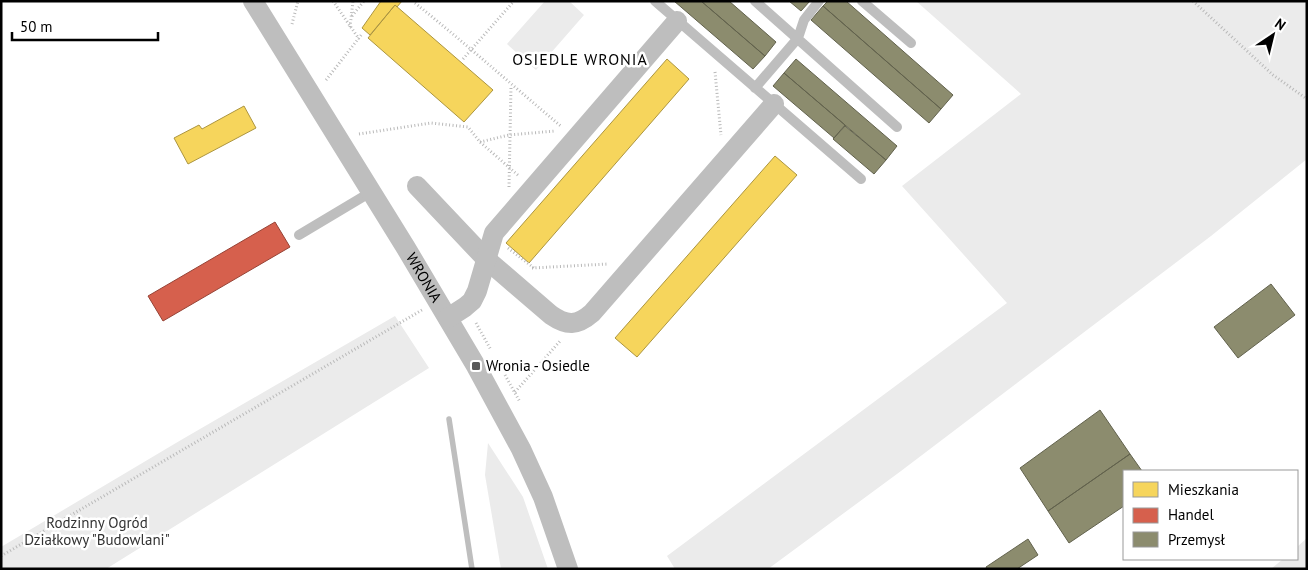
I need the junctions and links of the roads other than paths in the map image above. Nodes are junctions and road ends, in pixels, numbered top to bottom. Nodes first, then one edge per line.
1 (252, 1) edge
2 (655, 1) edge
3 (755, 1) edge
4 (819, 1) edge
5 (862, 1) edge
6 (677, 21) junction
7 (798, 38) junction
8 (911, 43) dead end
9 (755, 88) junction
10 (774, 104) junction
11 (897, 127) dead end
12 (861, 180) dead end
13 (416, 186) dead end
14 (371, 192) junction
15 (299, 235) dead end
16 (487, 260) junction
17 (448, 318) junction
18 (568, 569) edge

1 - 14 street, WRONIA
2 - 6 lane
3 - 7 lane
4 - 7 lane
5 - 8 lane
6 - 9 lane
6 - 16 street
7 - 9 lane
7 - 11 lane
9 - 10 lane
10 - 12 lane
10 - 16 street
13 - 16 street
14 - 15 lane
14 - 17 street, WRONIA
16 - 17 street
17 - 18 street, WRONIA

